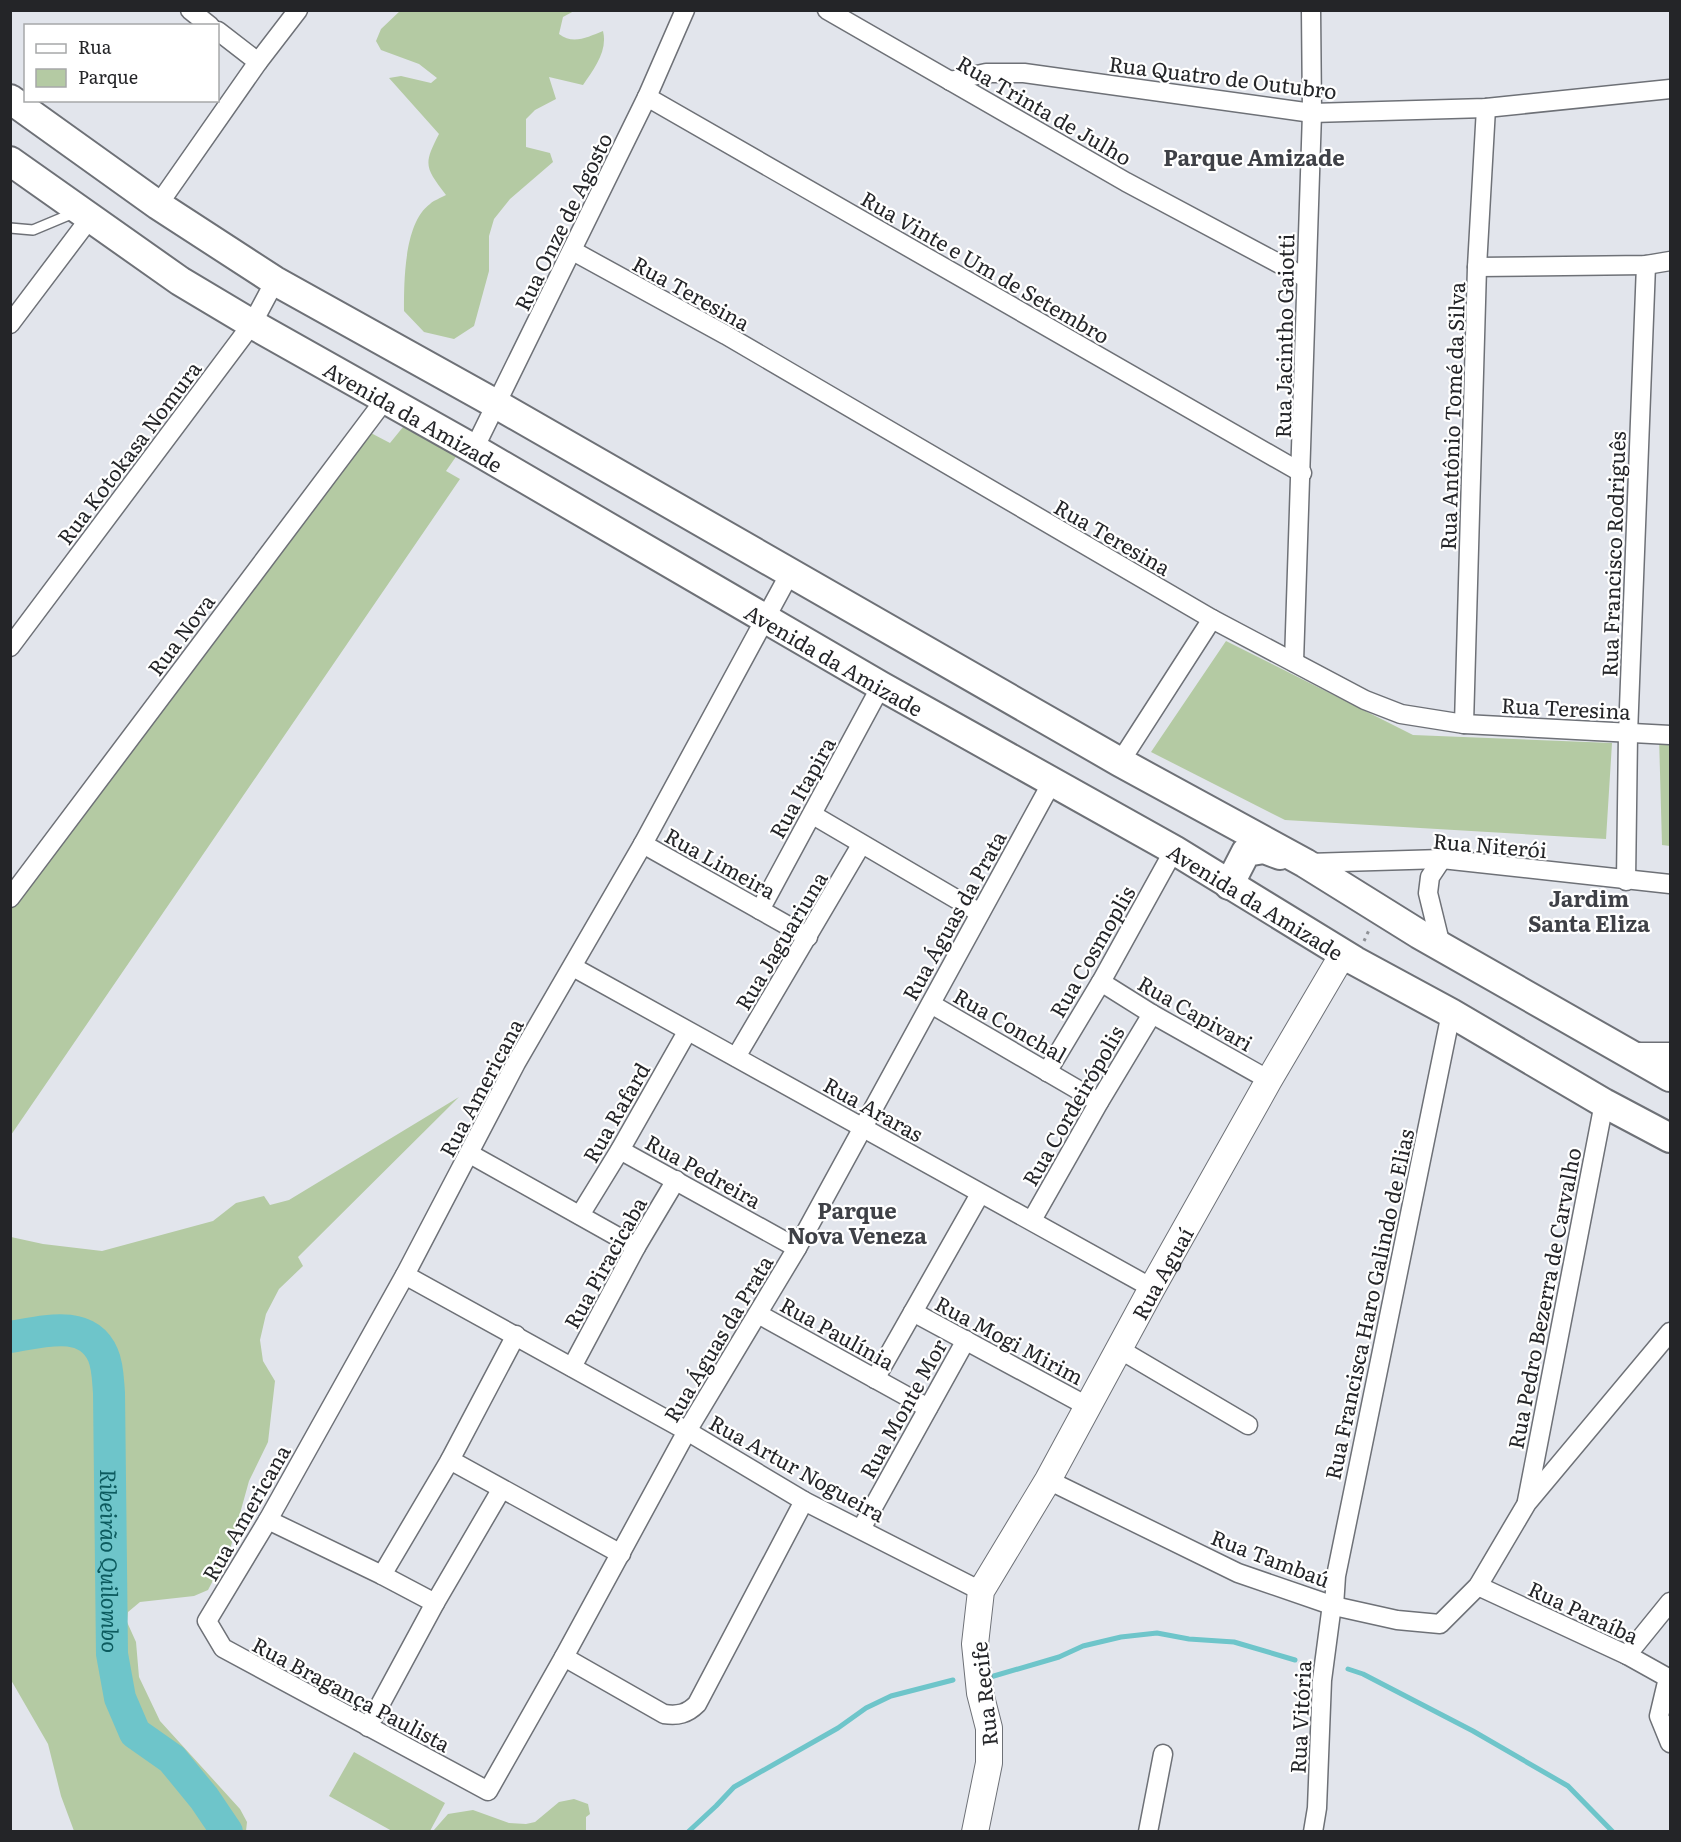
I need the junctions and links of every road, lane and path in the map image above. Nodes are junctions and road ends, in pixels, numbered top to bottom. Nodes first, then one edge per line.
1 (190, 10) edge
2 (297, 10) edge
3 (686, 10) edge
4 (826, 10) edge
5 (1311, 10) edge
6 (208, 24) edge
7 (219, 33) edge
8 (258, 62) junction
9 (950, 81) junction
10 (1671, 89) edge
11 (647, 97) junction
12 (10, 99) edge
13 (1486, 108) junction
14 (1312, 113) junction
15 (10, 161) edge
16 (158, 205) junction
17 (85, 214) junction
18 (10, 228) edge
19 (573, 251) junction
20 (1671, 261) edge
21 (1646, 265) junction
22 (1477, 267) junction
23 (1306, 279) junction
24 (275, 281) junction
25 (10, 324) edge
26 (252, 324) junction
27 (386, 398) junction
28 (496, 404) junction
29 (474, 449) junction
30 (1302, 473) junction
31 (790, 573) junction
32 (767, 619) junction
33 (1212, 619) junction
34 (10, 647) edge
35 (1294, 662) junction
36 (882, 686) junction
37 (1464, 724) junction
38 (1628, 734) junction
39 (1671, 735) edge
40 (1120, 762) junction
41 (1052, 782) junction
42 (813, 815) junction
43 (643, 844) junction
44 (861, 845) junction
45 (1174, 850) junction
46 (1442, 859) junction
47 (1305, 863) junction
48 (1626, 881) junction
49 (1671, 884) edge
50 (1229, 885) junction
51 (10, 898) edge
52 (760, 909) junction
53 (1379, 910) junction
54 (980, 913) junction
55 (808, 937) junction
56 (1441, 946) junction
57 (1349, 957) junction
58 (573, 968) junction
59 (1101, 982) junction
60 (931, 1004) junction
61 (1451, 1013) junction
62 (1152, 1014) junction
63 (687, 1032) junction
64 (1625, 1052) junction
65 (1671, 1052) edge
66 (736, 1058) junction
67 (1047, 1072) junction
68 (1671, 1077) edge
69 (1269, 1080) junction
70 (1099, 1102) junction
71 (1604, 1103) junction
72 (862, 1126) junction
73 (1671, 1138) edge
74 (620, 1150) junction
75 (470, 1154) junction
76 (676, 1180) junction
77 (980, 1194) junction
78 (580, 1215) junction
79 (1032, 1220) junction
80 (636, 1247) junction
81 (797, 1248) junction
82 (405, 1275) junction
83 (1152, 1288) junction
84 (913, 1312) junction
85 (759, 1314) junction
86 (1671, 1332) edge
87 (516, 1335) junction
88 (966, 1340) junction
89 (1119, 1349) junction
90 (572, 1367) junction
91 (875, 1379) junction
92 (1086, 1406) junction
93 (927, 1408) junction
94 (1248, 1425) dead end
95 (687, 1431) junction
96 (450, 1460) junction
97 (1048, 1480) junction
98 (501, 1490) junction
99 (804, 1500) junction
100 (1527, 1503) junction
101 (268, 1520) junction
102 (861, 1529) junction
103 (621, 1554) junction
104 (382, 1575) junction
105 (1478, 1586) junction
106 (981, 1591) junction
107 (1671, 1602) edge
108 (435, 1603) junction
109 (1334, 1606) junction
110 (207, 1621) joint
111 (1627, 1655) junction
112 (564, 1657) junction
113 (1669, 1678) edge
114 (368, 1727) junction
115 (1671, 1743) edge
116 (1163, 1754) dead end
117 (488, 1791) joint
118 (975, 1832) edge
119 (1148, 1832) edge
120 (1313, 1832) edge

1 - 6 street
2 - 8 street
3 - 11 street, Rua Onze de Agosto
4 - 9 street, Rua Trinta de Julho
5 - 14 street, Rua Jacintho Gaiotti
7 - 8 street
8 - 16 street
9 - 14 street, Rua Quatro de Outubro
9 - 23 street, Rua Trinta de Julho
10 - 13 street, Rua Quatro de Outubro
11 - 19 street, Rua Onze de Agosto
11 - 30 street, Rua Vinte e Um de Setembro
12 - 16 main road
13 - 14 street, Rua Quatro de Outubro
13 - 22 street, Rua Antônio Tomé da Silva
14 - 23 street, Rua Jacintho Gaiotti
15 - 17 main road, Avenida da Amizade
16 - 24 main road
17 - 18 lane
17 - 25 street
17 - 26 main road, Avenida da Amizade
19 - 28 street, Rua Onze de Agosto
19 - 33 street, Rua Teresina
20 - 21 street
21 - 22 street
21 - 38 street, Rua Francisco Rodriguês
22 - 37 street, Rua Antônio Tomé da Silva
23 - 30 street, Rua Jacintho Gaiotti
24 - 26 street, Rua Kotokasa Nomura
24 - 28 main road
26 - 27 main road, Avenida da Amizade
26 - 34 street, Rua Kotokasa Nomura
27 - 29 main road, Avenida da Amizade
27 - 51 street, Rua Nova
28 - 29 street, Rua Onze de Agosto
28 - 31 main road
29 - 32 main road, Avenida da Amizade
30 - 35 street, Rua Jacintho Gaiotti
31 - 32 street, Rua Americana
31 - 40 main road
32 - 36 main road, Avenida da Amizade
32 - 43 street, Rua Americana
33 - 35 street, Rua Teresina
33 - 40 street
35 - 37 street, Rua Teresina
36 - 41 main road, Avenida da Amizade
36 - 42 street, Rua Itapira
37 - 38 street, Rua Teresina
38 - 39 street, Rua Teresina
38 - 48 street, Rua Francisco Rodriguês
40 - 47 main road
41 - 45 main road, Avenida da Amizade
41 - 54 street, Rua Águas da Prata
42 - 44 street
42 - 52 street, Rua Itapira
43 - 52 street, Rua Limeira
43 - 58 street, Rua Americana
44 - 54 street
44 - 55 street, Rua Jaguariuna
45 - 50 main road, Avenida da Amizade
45 - 59 street, Rua Cosmoplis
46 - 47 street, Rua Niterói
46 - 48 street, Rua Niterói
46 - 56 street
47 - 50 main road
47 - 53 main road
48 - 49 street, Rua Niterói
50 - 57 main road, Avenida da Amizade
52 - 55 street, Rua Limeira
53 - 56 main road
53 - 57 path
54 - 60 street, Rua Águas da Prata
55 - 66 street, Rua Jaguariuna
56 - 64 main road
57 - 61 main road, Avenida da Amizade
57 - 69 street, Rua Aguaí
58 - 63 street, Rua Araras
58 - 75 street, Rua Americana
59 - 62 street, Rua Capivari
59 - 67 street, Rua Cosmoplis
60 - 67 street, Rua Conchal
60 - 72 street, Rua Águas da Prata
61 - 71 main road, Avenida da Amizade
61 - 109 street, Rua Francisca Haro Galindo de Elias
62 - 69 street, Rua Capivari
62 - 70 street, Rua Cordeirópolis
63 - 66 street, Rua Araras
63 - 74 street, Rua Rafard
64 - 65 street
64 - 68 main road
66 - 72 street, Rua Araras
67 - 70 street, Rua Conchal
69 - 83 street, Rua Aguaí
70 - 79 street, Rua Cordeirópolis
71 - 73 main road, Avenida da Amizade
71 - 100 street, Rua Pedro Bezerra de Carvalho
72 - 77 street, Rua Araras
72 - 81 street, Rua Águas da Prata
74 - 76 street, Rua Pedreira
74 - 78 street, Rua Rafard
75 - 78 street
75 - 82 street, Rua Americana
76 - 80 street, Rua Piracicaba
76 - 81 street, Rua Pedreira
77 - 79 street, Rua Araras
77 - 84 street
78 - 80 street
79 - 83 street, Rua Araras
80 - 90 street, Rua Piracicaba
81 - 85 street, Rua Águas da Prata
82 - 87 street, Rua Artur Nogueira
82 - 101 street, Rua Americana
83 - 89 street, Rua Aguaí
84 - 88 street, Rua Mogi Mirim
84 - 91 street
85 - 91 street, Rua Paulínia
85 - 95 street, Rua Águas da Prata
86 - 100 street
87 - 90 street, Rua Artur Nogueira
87 - 96 street
88 - 92 street, Rua Mogi Mirim
88 - 93 street, Rua Monte Mor
89 - 92 street, Rua Aguaí
89 - 94 street
90 - 95 street, Rua Artur Nogueira
91 - 93 street, Rua Paulínia
92 - 97 street, Rua Aguaí
93 - 102 street, Rua Monte Mor
95 - 99 street, Rua Artur Nogueira
95 - 103 street, Rua Águas da Prata
96 - 98 street
96 - 104 street
97 - 106 street, Rua Aguaí
97 - 109 street, Rua Tambaú
98 - 103 street
98 - 108 street
99 - 102 street, Rua Artur Nogueira
99 - 112 street
100 - 105 street
101 - 104 street
101 - 110 street, Rua Americana
102 - 106 street, Rua Artur Nogueira
103 - 112 street, Rua Águas da Prata
104 - 108 street
105 - 109 street, Rua Tambaú
105 - 111 street, Rua Paraíba
106 - 118 street, Rua Recife
107 - 111 street
108 - 114 street
109 - 120 street, Rua Vitória
110 - 114 street, Rua Bragança Paulista
111 - 113 street, Rua Paraíba
112 - 117 street, Rua Águas da Prata
113 - 115 street
114 - 117 street, Rua Bragança Paulista
116 - 119 street

